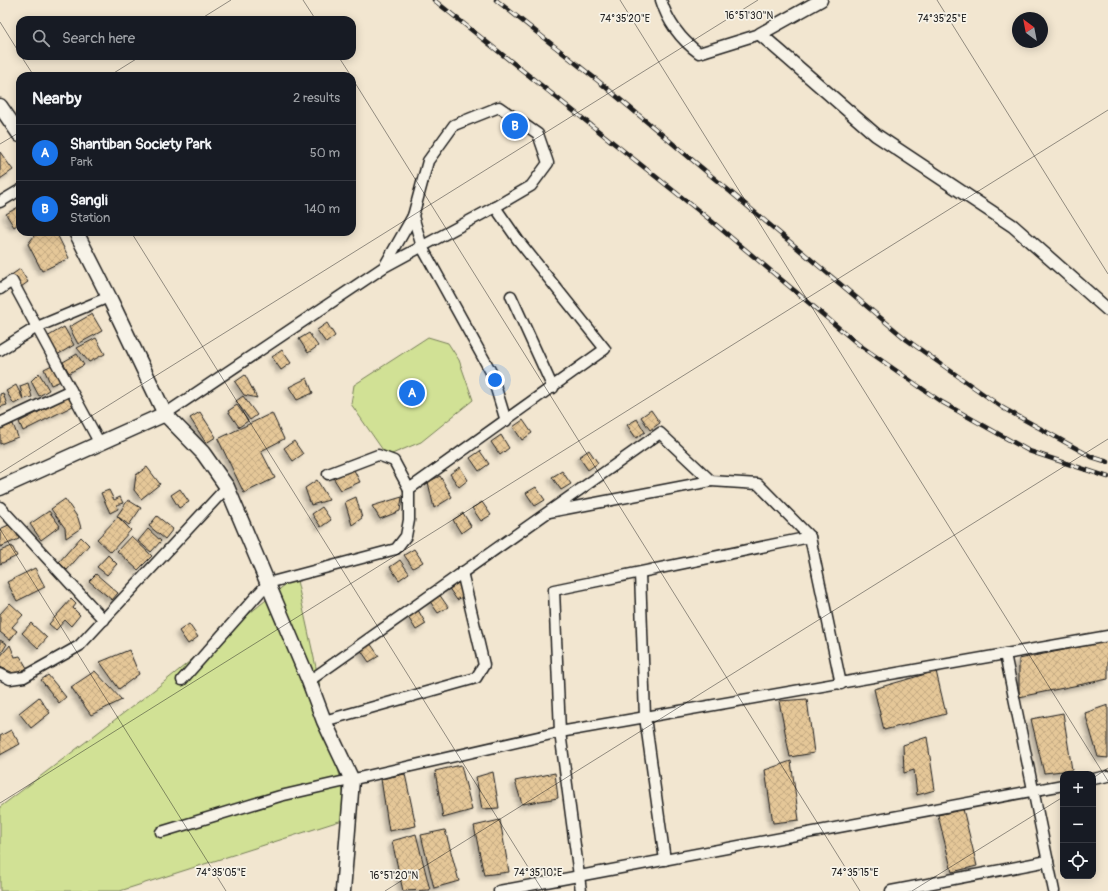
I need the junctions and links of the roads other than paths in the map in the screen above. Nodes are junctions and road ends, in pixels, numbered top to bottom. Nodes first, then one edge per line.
1 (661, 0) edge
2 (821, 0) edge
3 (760, 34) junction
4 (0, 106) edge
5 (16, 129) edge
6 (16, 192) edge
7 (0, 202) edge
8 (495, 207) junction
9 (413, 216) junction
10 (78, 236) edge
11 (422, 246) junction
12 (384, 267) junction
13 (0, 289) edge
14 (511, 296) dead end
15 (109, 297) junction
16 (1108, 310) edge
17 (38, 327) junction
18 (0, 350) edge
19 (553, 388) junction
20 (71, 390) junction
21 (165, 414) junction
22 (506, 421) junction
23 (0, 423) edge
24 (100, 442) junction
25 (328, 474) dead end
26 (710, 481) junction
27 (227, 487) junction
28 (0, 488) edge
29 (409, 489) junction
30 (0, 507) edge
31 (546, 512) junction
32 (810, 537) junction
33 (462, 572) junction
34 (640, 573) junction
35 (268, 583) junction
36 (104, 620) junction
37 (1108, 636) edge
38 (1005, 654) junction
39 (0, 674) edge
40 (182, 680) dead end
41 (310, 681) junction
42 (841, 684) junction
43 (645, 717) junction
44 (324, 721) junction
45 (560, 732) junction
46 (1108, 776) edge
47 (1096, 778) edge
48 (352, 780) junction
49 (1060, 786) edge
50 (1033, 790) junction
51 (161, 832) dead end
52 (666, 860) junction
53 (1048, 861) junction
54 (579, 876) junction
55 (343, 891) edge
56 (499, 891) edge
57 (581, 891) edge
58 (891, 891) edge
59 (1054, 891) edge

1 - 3 street
2 - 3 street
3 - 16 street
4 - 5 main road
6 - 7 street
8 - 9 street
8 - 11 street
8 - 19 street
9 - 11 street
9 - 12 street
10 - 15 main road
11 - 12 street
11 - 22 street
12 - 21 street
13 - 17 street
14 - 19 street
15 - 17 street
15 - 21 main road
17 - 18 street
17 - 20 street
19 - 22 street
20 - 23 street
20 - 24 street
21 - 24 main road
21 - 27 main road
22 - 29 street
24 - 28 main road
25 - 29 street
26 - 31 street
26 - 31 street
26 - 32 street
27 - 35 main road
27 - 36 street
29 - 35 street
30 - 36 street
31 - 33 street
32 - 34 street
32 - 42 street
33 - 41 street
33 - 44 street
34 - 43 street
34 - 45 street
35 - 40 street
35 - 41 main road
36 - 39 street
37 - 38 street
38 - 42 street
38 - 50 street
41 - 44 main road
42 - 43 street
43 - 45 street
43 - 52 street
44 - 48 main road
45 - 48 street
45 - 54 street
46 - 47 street
48 - 51 street
48 - 55 main road
49 - 50 street
50 - 52 street
50 - 53 street
52 - 54 street
53 - 58 street
53 - 59 street
54 - 56 street
54 - 57 street

